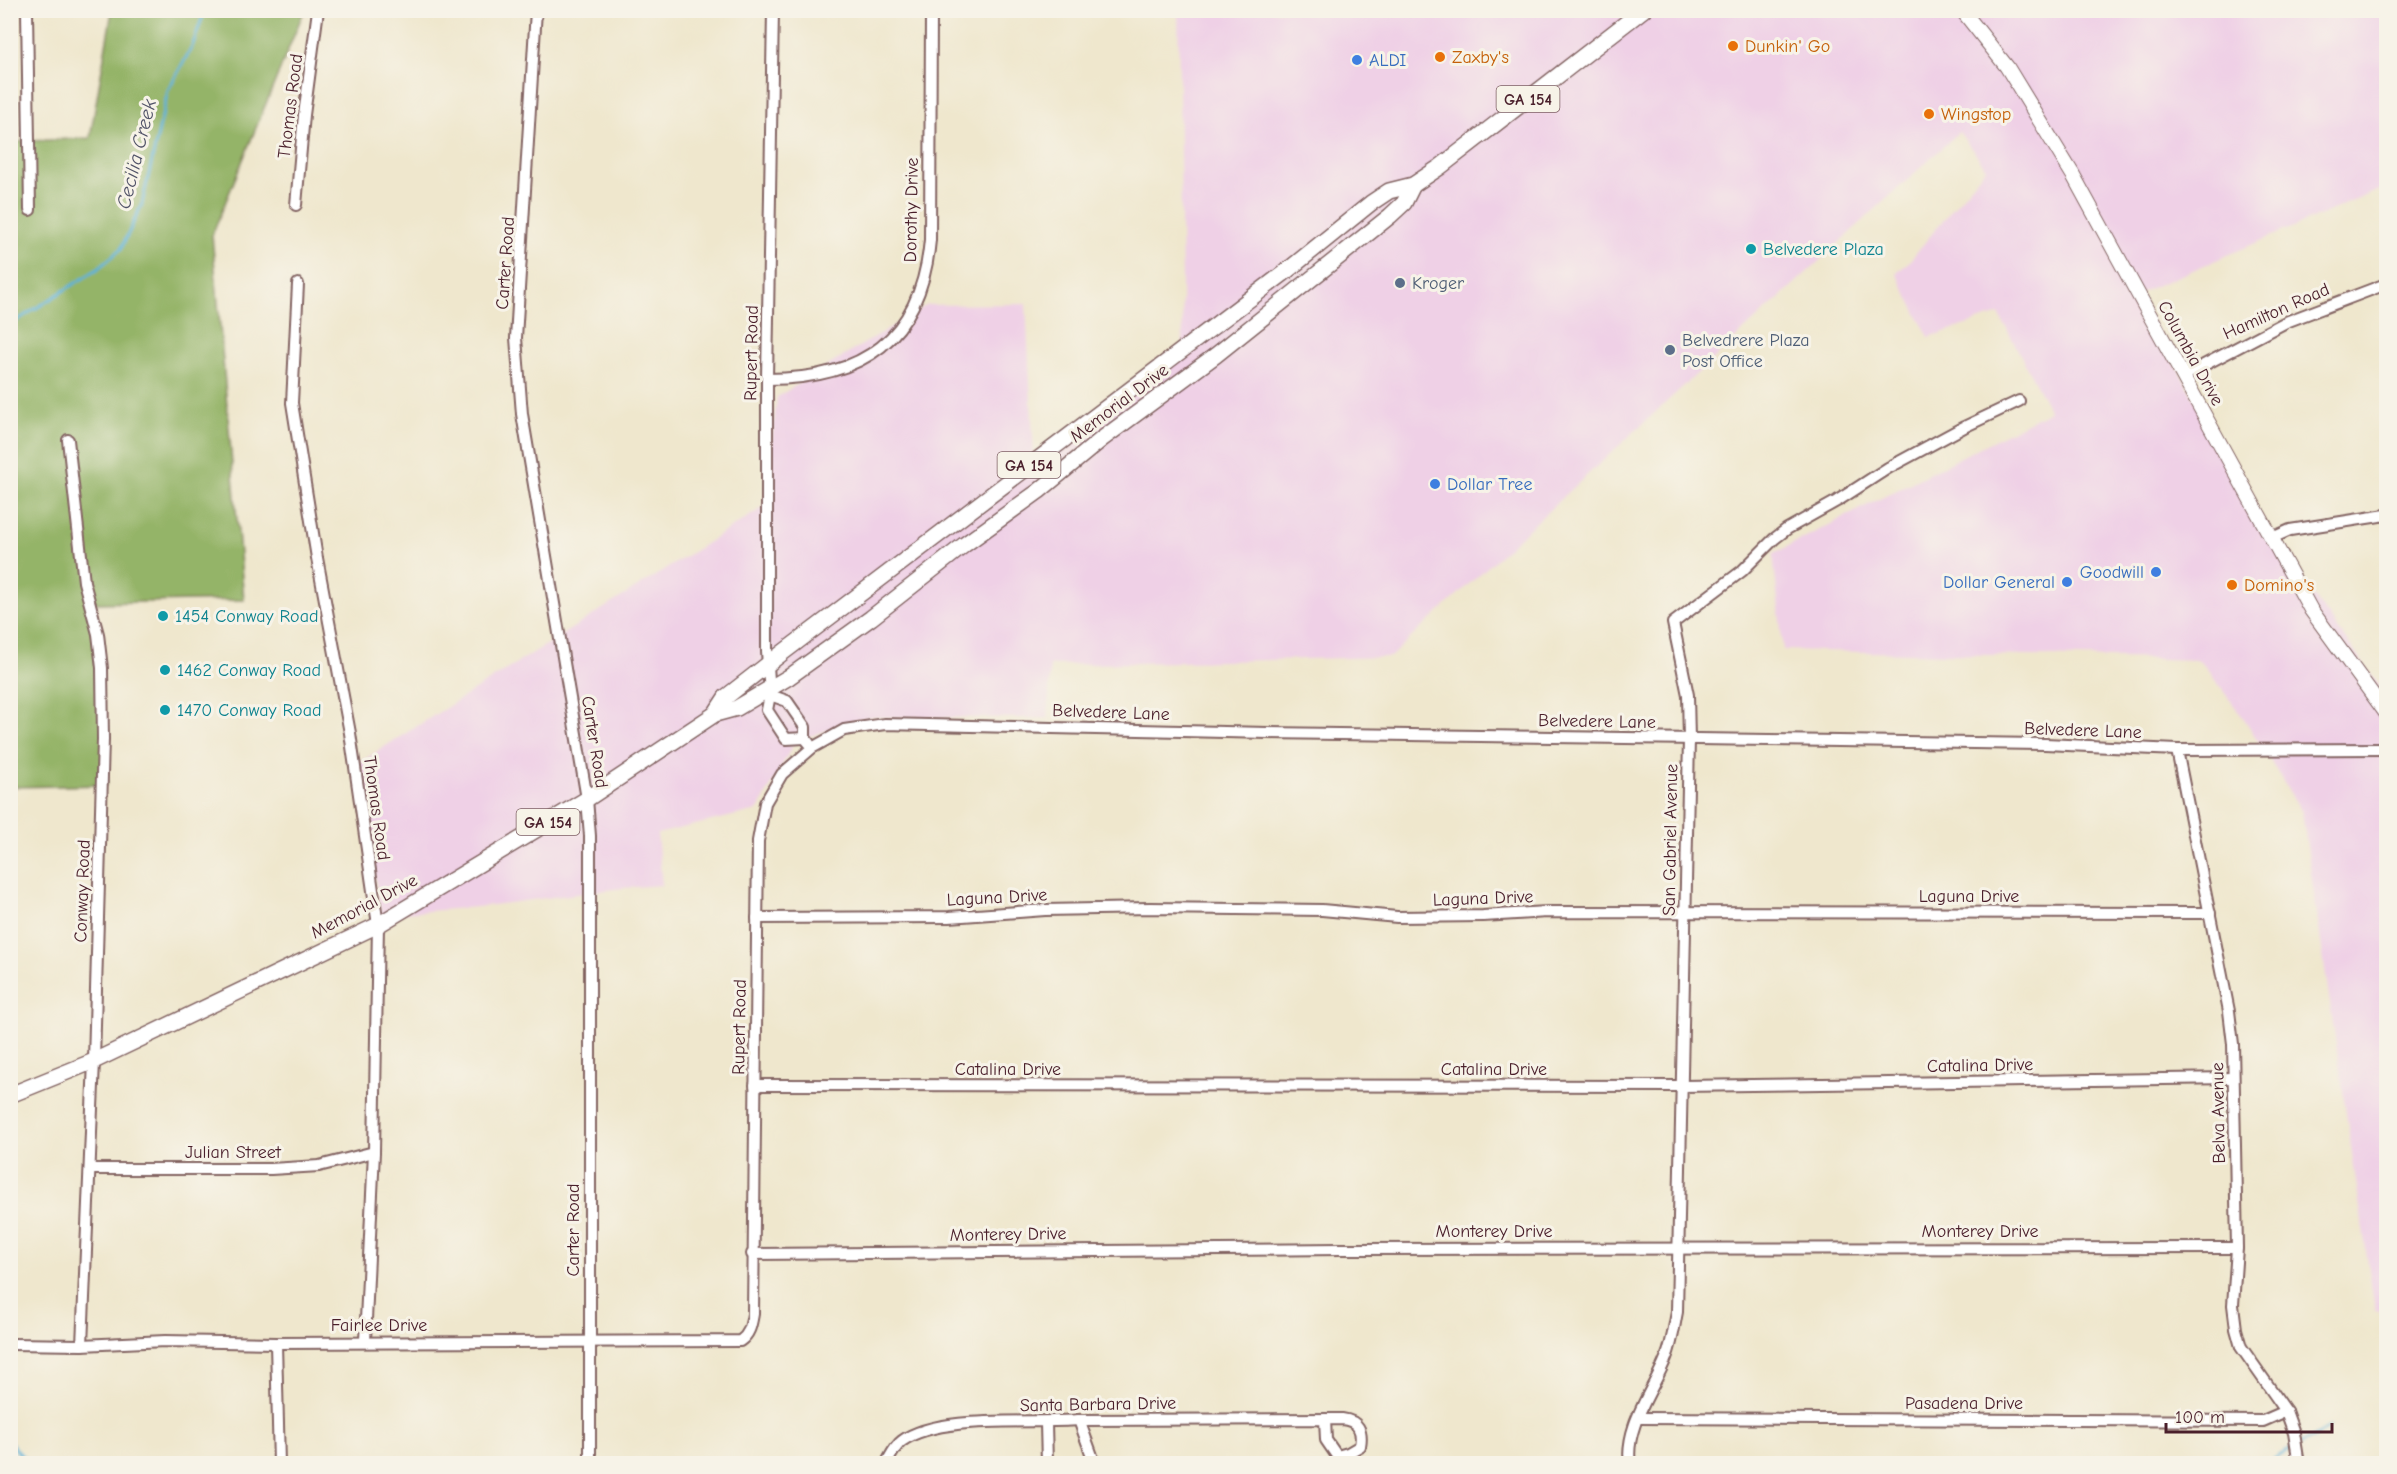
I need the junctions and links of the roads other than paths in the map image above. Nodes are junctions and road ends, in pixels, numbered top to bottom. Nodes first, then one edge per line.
1 (27, 10) edge
2 (318, 10) edge
3 (536, 10) edge
4 (773, 10) edge
5 (931, 10) edge
6 (1643, 10) edge
7 (1962, 10) edge
8 (1413, 185) junction
9 (296, 205) dead end
10 (30, 210) dead end
11 (298, 284) dead end
12 (2386, 284) edge
13 (2183, 376) junction
14 (767, 378) junction
15 (2019, 401) dead end
16 (68, 440) dead end
17 (2386, 515) edge
18 (2272, 538) junction
19 (767, 666) junction
20 (769, 692) junction
21 (2386, 713) edge
22 (715, 714) junction
23 (805, 738) junction
24 (1689, 739) junction
25 (812, 748) junction
26 (2386, 749) edge
27 (2177, 750) junction
28 (587, 799) junction
29 (1685, 912) junction
30 (2210, 913) junction
31 (757, 918) junction
32 (378, 925) junction
33 (94, 1061) junction
34 (2233, 1078) junction
35 (755, 1085) junction
36 (1682, 1086) junction
37 (10, 1095) edge
38 (374, 1152) junction
39 (90, 1169) junction
40 (1677, 1248) junction
41 (2237, 1248) junction
42 (752, 1254) junction
43 (746, 1337) joint
44 (365, 1341) junction
45 (589, 1342) junction
46 (276, 1343) junction
47 (10, 1344) edge
48 (82, 1345) junction
49 (2286, 1411) junction
50 (1639, 1418) junction
51 (1325, 1419) dead end
52 (1079, 1420) junction
53 (1046, 1423) junction
54 (591, 1463) edge
55 (279, 1464) edge
56 (568, 1464) edge
57 (886, 1464) edge
58 (1047, 1464) edge
59 (1095, 1464) edge
60 (1630, 1464) edge
61 (2299, 1464) edge

1 - 10 street
2 - 9 street, Thomas Road
3 - 28 street, Carter Road
4 - 14 street, Rupert Road
5 - 14 street, Dorothy Drive
6 - 8 main road, Memorial Drive / GA 154
7 - 13 main road, Columbia Drive
8 - 19 main road, Memorial Drive / GA 154
8 - 20 main road, Memorial Drive / GA 154
11 - 32 street, Thomas Road
12 - 13 street, Hamilton Road
13 - 18 main road, Columbia Drive
14 - 19 street, Rupert Road
15 - 24 street, San Gabriel Avenue
16 - 33 street, Conway Road
17 - 18 street
18 - 21 main road, Columbia Drive
19 - 20 street, Rupert Road
19 - 22 main road, Memorial Drive / GA 154
20 - 22 main road, Memorial Drive / GA 154
20 - 23 street
20 - 23 street, Rupert Road
22 - 28 main road, Memorial Drive / GA 154
23 - 25 street
24 - 25 street, Belvedere Lane
24 - 27 street, Belvedere Lane
24 - 29 street, San Gabriel Avenue
25 - 31 street, Rupert Road
26 - 27 street, Belvedere Lane
27 - 30 street, Belva Avenue
28 - 32 main road, Memorial Drive / GA 154
28 - 45 street, Carter Road
29 - 30 street, Laguna Drive
29 - 31 street, Laguna Drive
29 - 36 street, San Gabriel Avenue
30 - 34 street, Belva Avenue
31 - 35 street, Rupert Road
32 - 33 main road, Memorial Drive / GA 154
32 - 38 street, Thomas Road
33 - 37 main road, Memorial Drive / GA 154
33 - 39 street, Conway Road
34 - 36 street, Catalina Drive
34 - 41 street, Belva Avenue
35 - 36 street, Catalina Drive
35 - 42 street, Rupert Road
36 - 40 street, San Gabriel Avenue
38 - 39 street, Julian Street
38 - 44 street, Thomas Road
39 - 48 street, Conway Road
40 - 41 street, Monterey Drive
40 - 42 street, Monterey Drive
40 - 50 street, San Gabriel Avenue
41 - 49 street, Belva Avenue
42 - 43 street, Rupert Road
43 - 45 street, Fairlee Drive
44 - 45 street, Fairlee Drive
44 - 46 street, Fairlee Drive
45 - 54 street, Carter Road
46 - 48 street, Fairlee Drive
46 - 55 street
47 - 48 street, Fairlee Drive
49 - 50 street, Pasadena Drive
49 - 61 street, Belva Avenue
50 - 60 street, San Gabriel Avenue
51 - 52 street, Santa Barbara Drive
52 - 53 street, Santa Barbara Drive
52 - 59 street
53 - 57 street, Santa Barbara Drive
53 - 58 street
54 - 56 street, Carter Road

